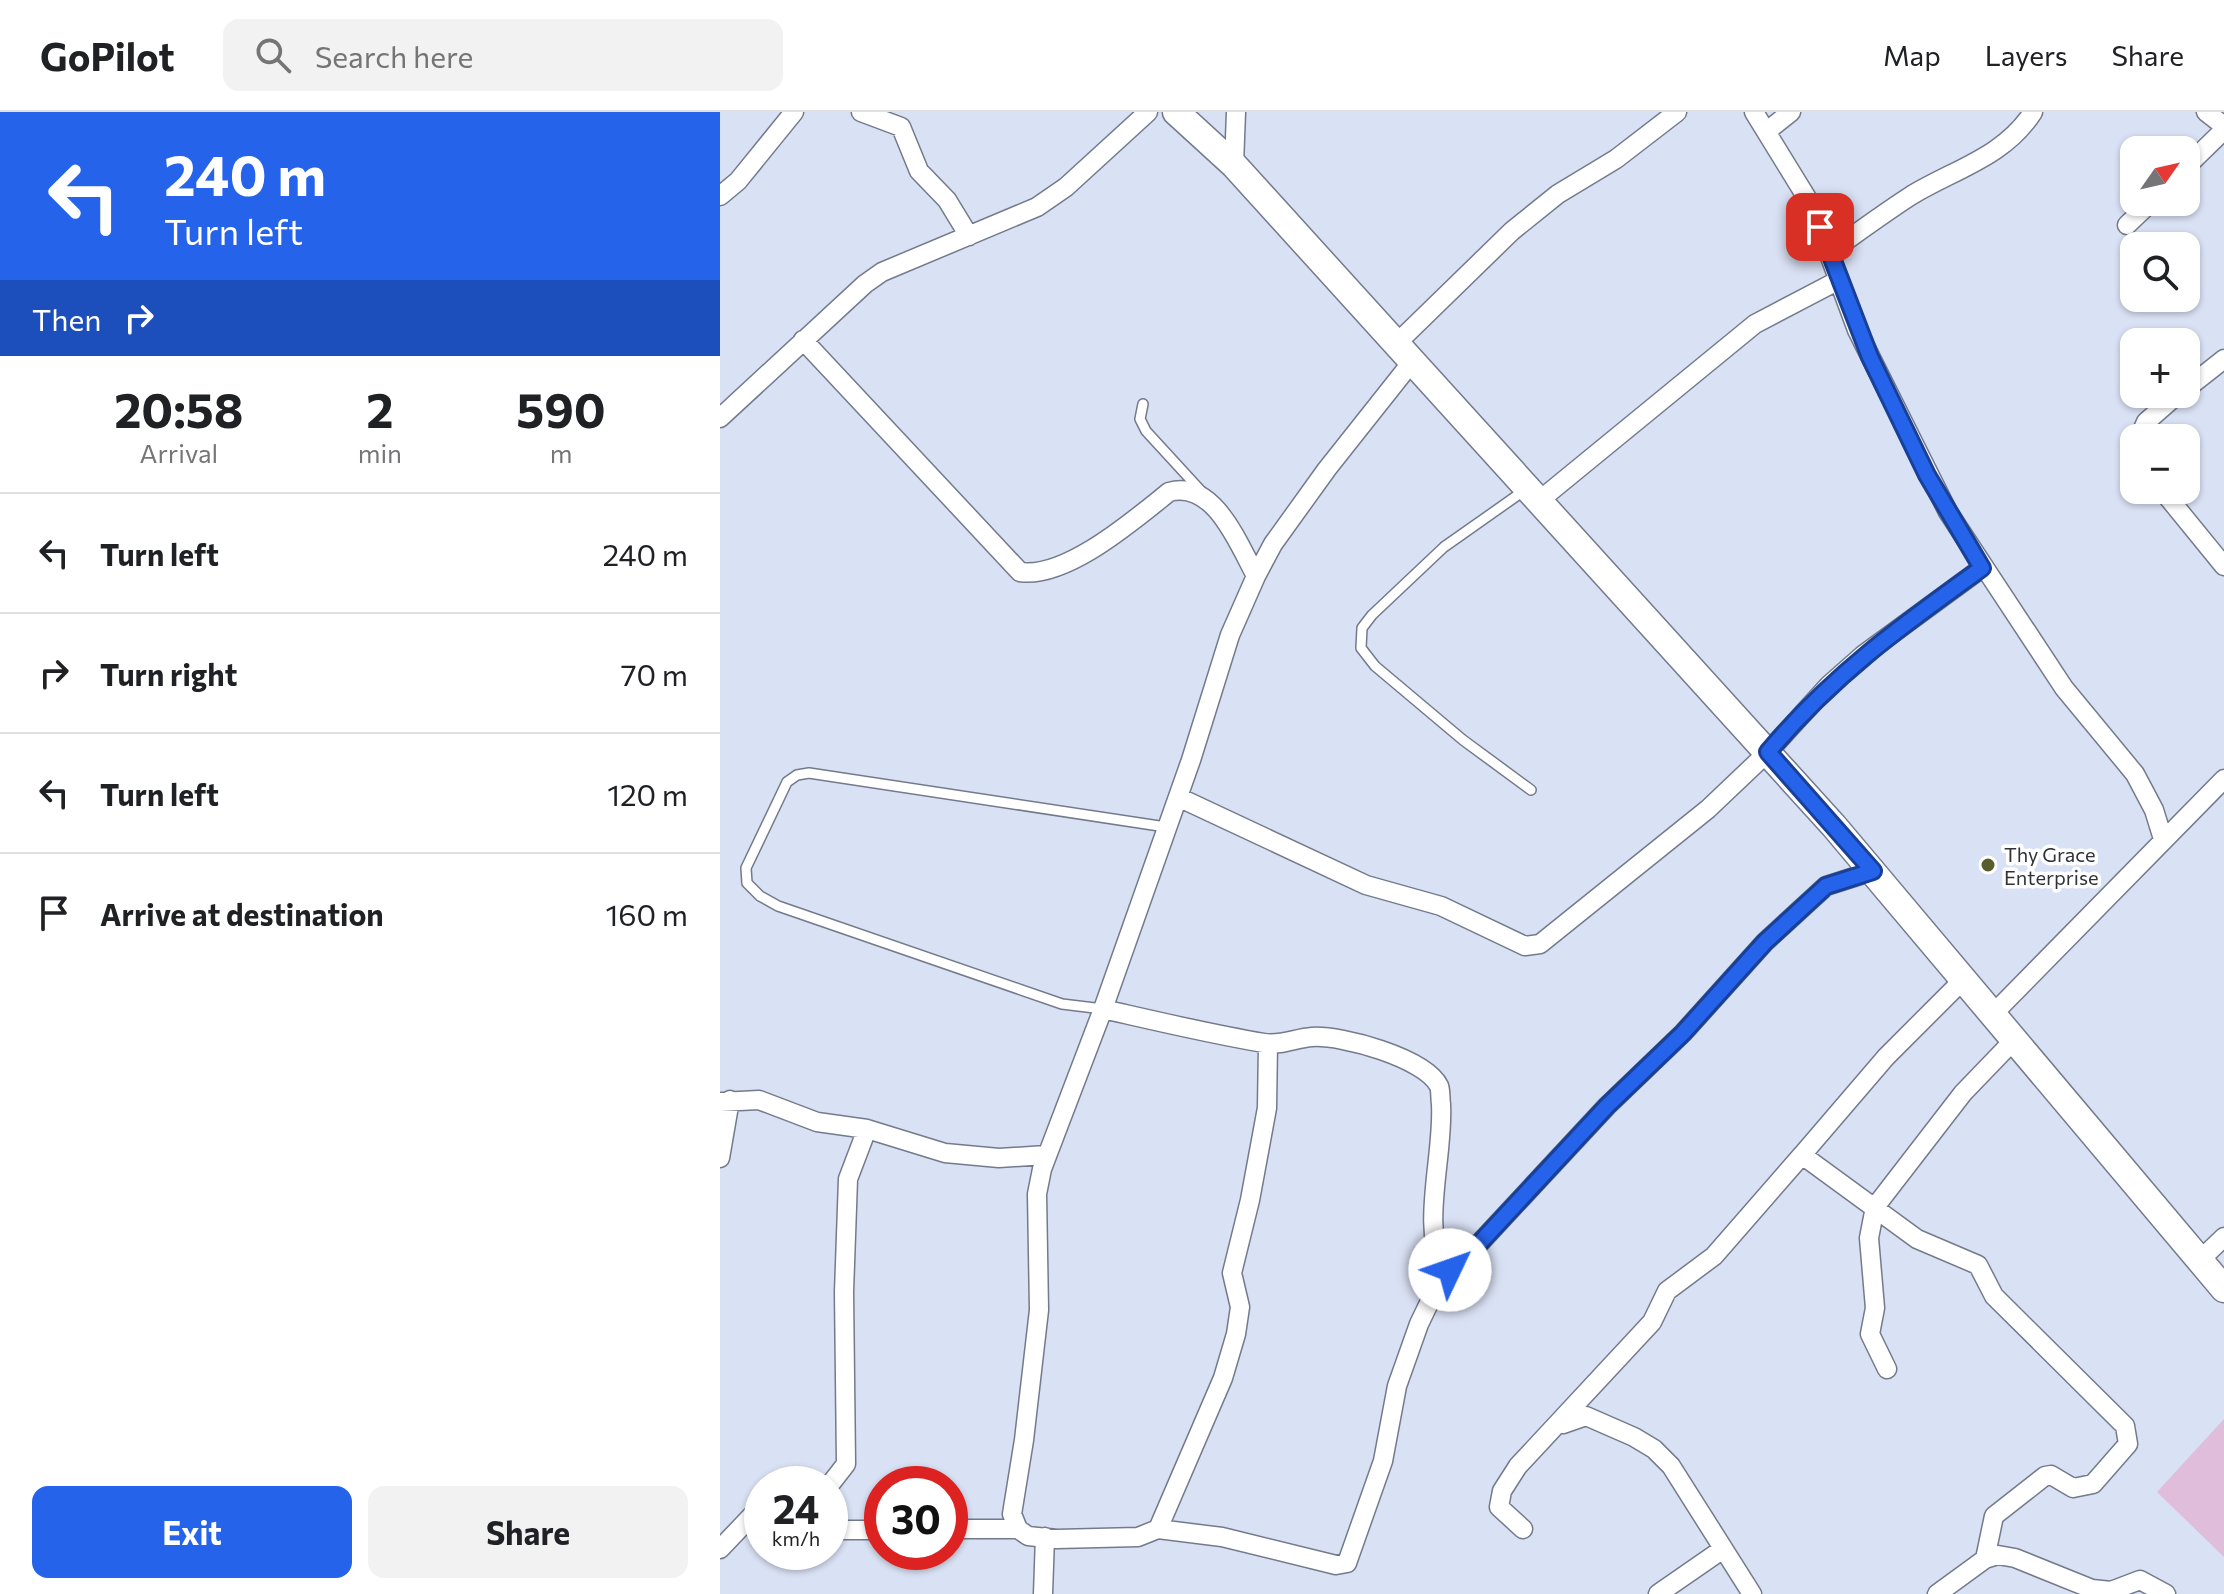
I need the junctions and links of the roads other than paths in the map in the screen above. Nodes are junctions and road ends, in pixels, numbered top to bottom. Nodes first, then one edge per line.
1 (794, 112) edge
2 (861, 112) edge
3 (1148, 112) edge
4 (1176, 112) edge
5 (1236, 112) edge
6 (1677, 112) edge
7 (1754, 112) edge
8 (1791, 112) edge
9 (2033, 112) edge
10 (2206, 112) edge
11 (896, 119) edge
12 (2224, 128) edge
13 (1767, 131) junction
14 (2200, 153) edge
15 (1234, 165) junction
16 (720, 196) edge
17 (2136, 216) edge
18 (2127, 225) dead end
19 (969, 236) junction
20 (1830, 252) junction
21 (1839, 280) junction
22 (803, 340) junction
23 (1403, 354) junction
24 (2224, 359) edge
25 (2200, 378) edge
26 (1143, 404) dead end
27 (2162, 408) edge
28 (720, 418) edge
29 (2145, 424) edge
30 (1534, 494) junction
31 (2173, 504) edge
32 (1215, 506) junction
33 (2224, 566) edge
34 (1982, 568) junction
35 (1256, 576) junction
36 (1768, 752) junction
37 (2224, 779) edge
38 (1531, 790) dead end
39 (1178, 797) junction
40 (1166, 827) junction
41 (2163, 839) junction
42 (1873, 871) junction
43 (1964, 979) junction
44 (1103, 1009) junction
45 (1993, 1014) junction
46 (2015, 1039) junction
47 (1268, 1044) junction
48 (725, 1101) edge
49 (867, 1129) junction
50 (1046, 1155) junction
51 (1802, 1155) junction
52 (720, 1158) edge
53 (1875, 1207) junction
54 (2224, 1237) edge
55 (2200, 1260) junction
56 (1444, 1272) junction
57 (2224, 1289) edge
58 (1887, 1369) dead end
59 (1557, 1427) junction
60 (844, 1466) edge
61 (744, 1522) edge
62 (738, 1527) junction
63 (744, 1527) edge
64 (968, 1529) edge
65 (1018, 1529) junction
66 (1158, 1529) junction
67 (1523, 1529) dead end
68 (1045, 1537) junction
69 (720, 1549) edge
70 (1723, 1549) junction
71 (1985, 1559) junction
72 (1043, 1594) edge
73 (1658, 1594) edge
74 (1752, 1594) edge
75 (1937, 1594) edge
76 (2166, 1594) edge

1 - 16 street
2 - 11 street
3 - 19 street
4 - 15 street
5 - 15 street
6 - 23 street
7 - 13 street
8 - 13 street
9 - 20 street
10 - 12 street
11 - 19 street
12 - 14 street
13 - 20 street
15 - 23 street
17 - 18 street
19 - 22 street
20 - 21 street
21 - 30 street
21 - 34 street
22 - 28 street
22 - 32 street
23 - 30 street
23 - 35 street
24 - 25 street
26 - 32 lane
27 - 29 street
30 - 36 street
30 - 38 lane
31 - 33 street
32 - 35 street
34 - 36 street
34 - 41 street
35 - 39 street
36 - 39 street
36 - 42 street
37 - 41 street
39 - 40 street
40 - 44 street
40 - 44 lane
41 - 45 street
42 - 43 street
42 - 56 street
43 - 45 street
43 - 51 street
44 - 47 street
44 - 50 street
45 - 46 street
46 - 53 street
46 - 55 street
47 - 56 street
47 - 66 street
48 - 49 street
48 - 52 street
49 - 50 street
49 - 60 street
50 - 65 street
51 - 53 street
51 - 59 street
53 - 58 street
53 - 71 street
54 - 55 street
55 - 57 street
56 - 66 street
59 - 67 street
59 - 70 street
61 - 62 street
62 - 63 street
62 - 69 street
64 - 65 street
65 - 68 street
66 - 68 street
68 - 72 street
70 - 73 street
70 - 74 street
71 - 75 street
71 - 76 street

